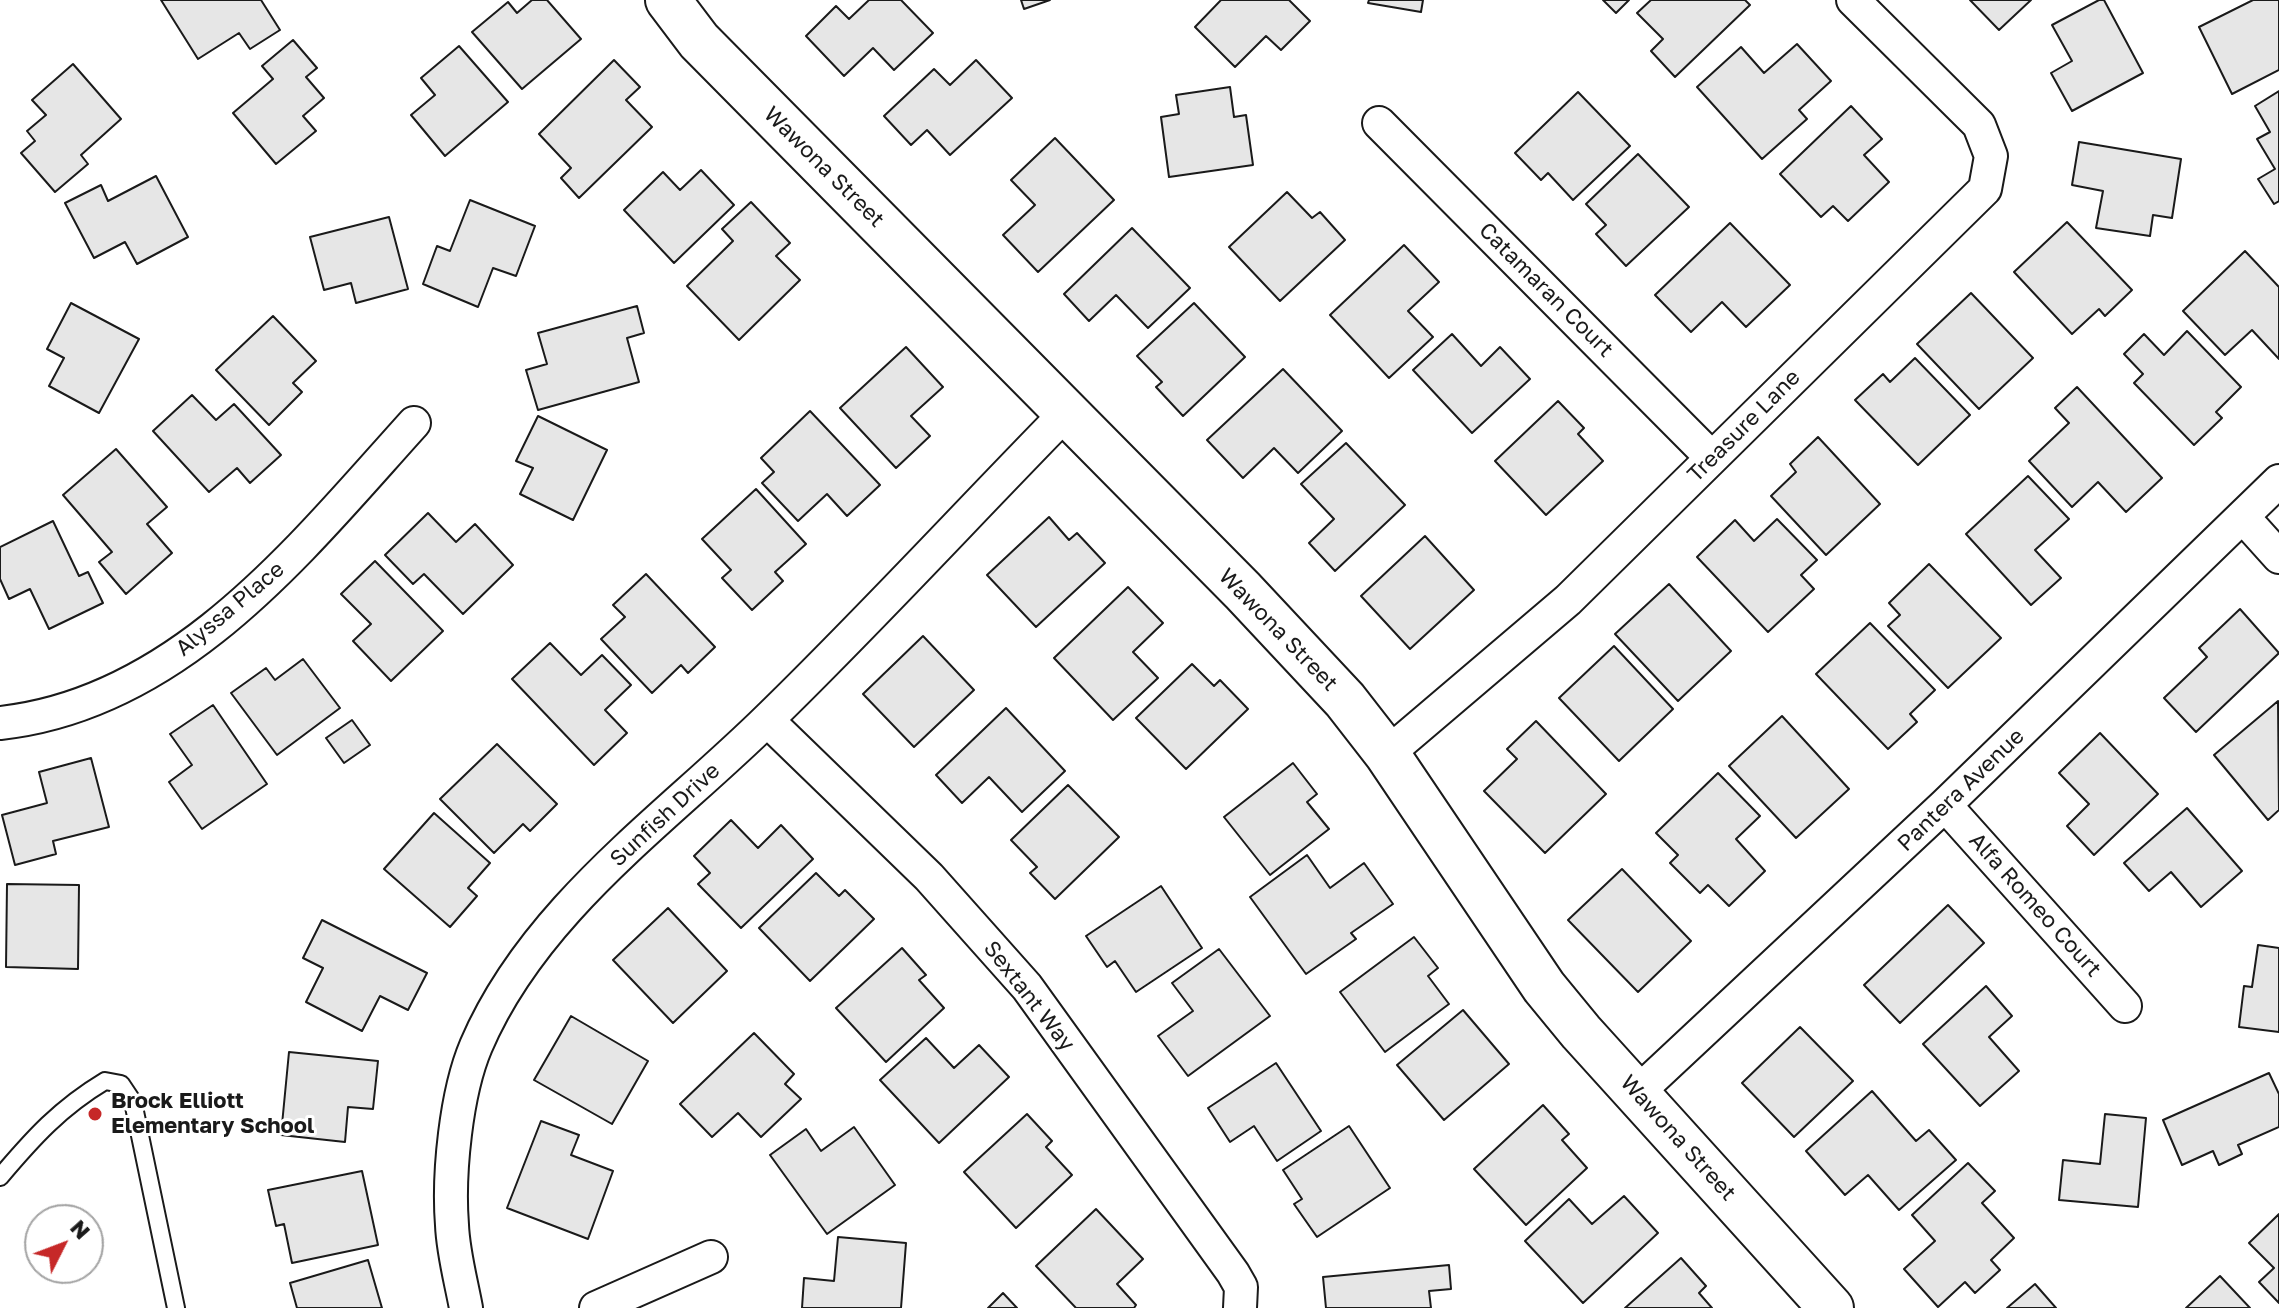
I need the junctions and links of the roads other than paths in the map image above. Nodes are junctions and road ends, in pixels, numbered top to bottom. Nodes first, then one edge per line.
1 (668, 0) edge
2 (1853, 0) edge
3 (1379, 123) dead end
4 (1066, 413) junction
5 (414, 423) dead end
6 (1712, 458) junction
7 (2279, 481) edge
8 (2243, 517) junction
9 (2279, 557) edge
10 (767, 720) junction
11 (0, 723) edge
12 (1387, 754) junction
13 (1945, 805) junction
14 (2125, 1006) dead end
15 (1637, 1093) junction
16 (0, 1177) edge
17 (711, 1257) dead end
18 (1828, 1307) edge
19 (176, 1308) edge
20 (466, 1308) edge
21 (596, 1308) edge
22 (1240, 1308) edge

1 - 4 street, Wawona Street
2 - 6 street, Treasure Lane
3 - 6 street, Catamaran Court
4 - 10 street, Sunfish Drive
4 - 12 street, Wawona Street
5 - 11 street, Alyssa Place
6 - 12 street, Treasure Lane
7 - 8 street, Pantera Avenue
8 - 9 street
8 - 13 street, Pantera Avenue
10 - 20 street, Sunfish Drive
10 - 22 street, Sextant Way
12 - 15 street, Wawona Street
13 - 14 street, Alfa Romeo Court
13 - 15 street, Pantera Avenue
15 - 18 street, Wawona Street
16 - 19 lane
17 - 21 street

